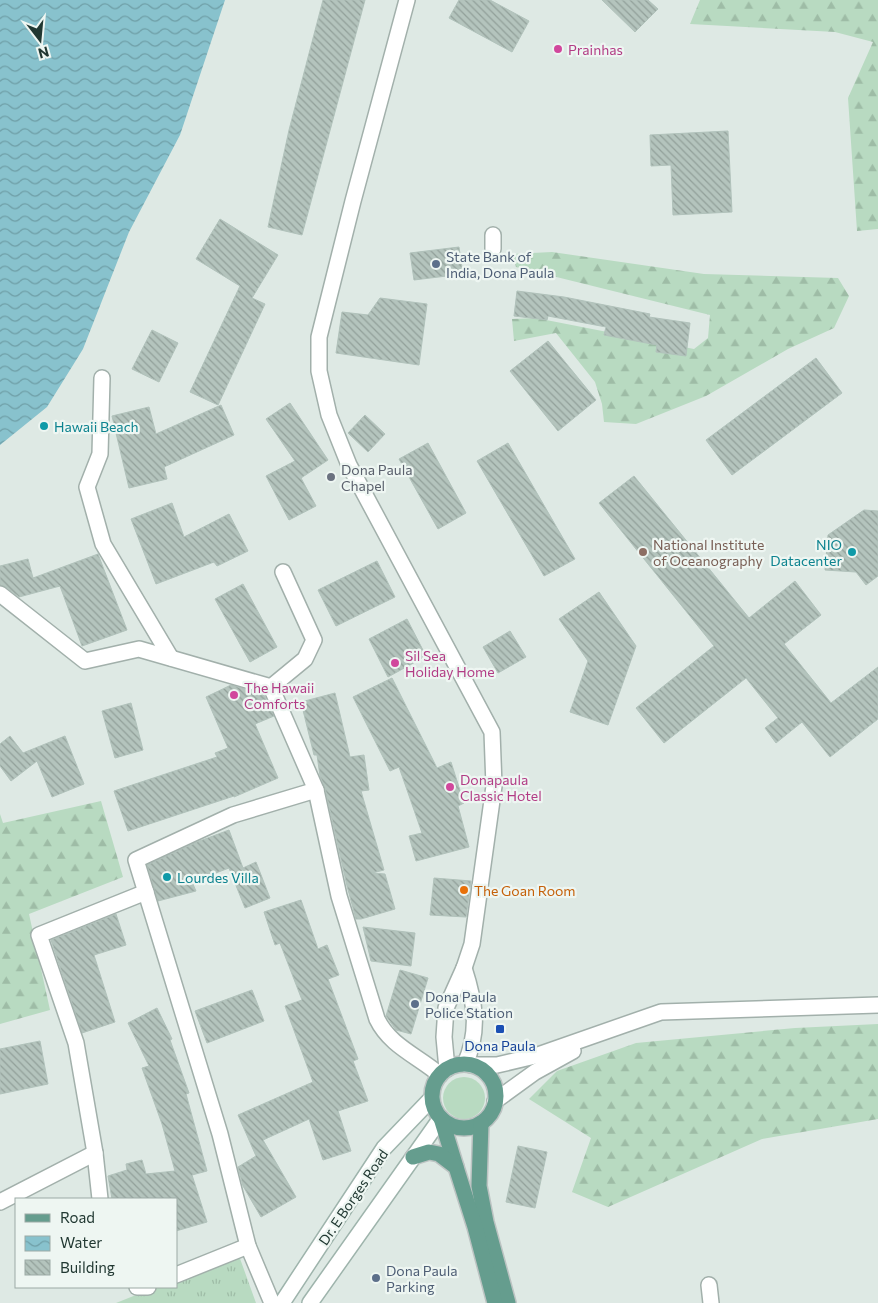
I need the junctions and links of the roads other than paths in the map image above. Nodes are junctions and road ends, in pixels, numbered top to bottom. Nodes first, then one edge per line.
1 (407, 0) edge
2 (102, 378) dead end
3 (284, 572) dead end
4 (0, 594) edge
5 (171, 658) junction
6 (271, 687) junction
7 (316, 790) junction
8 (146, 892) junction
9 (464, 968) junction
10 (878, 1005) edge
11 (661, 1012) junction
12 (468, 1065) junction
13 (444, 1072) junction
14 (432, 1098) junction
15 (495, 1102) junction
16 (441, 1118) junction
17 (481, 1123) junction
18 (95, 1153) junction
19 (413, 1157) junction
20 (456, 1167) junction
21 (100, 1198) edge
22 (0, 1202) edge
23 (248, 1246) junction
24 (178, 1274) edge
25 (709, 1285) dead end
26 (272, 1303) edge
27 (282, 1303) edge
28 (310, 1303) edge
29 (495, 1303) edge
30 (508, 1303) edge
31 (711, 1303) edge

1 - 9 street
2 - 5 street
3 - 6 street
4 - 5 street
5 - 6 street
6 - 7 street
7 - 8 street
7 - 13 street
8 - 18 street
8 - 23 street
9 - 12 street
9 - 13 street
10 - 11 street
11 - 12 street
11 - 15 street
12 - 13 main road
12 - 15 main road
13 - 14 main road
14 - 16 main road
14 - 27 street, Dr. E Borges Road
15 - 17 main road
16 - 17 main road
16 - 19 street, Dr. E Borges Road
16 - 20 main road
17 - 30 main road
18 - 21 street
18 - 22 street
19 - 20 main road
19 - 28 street, Dr. E Borges Road
20 - 29 main road
23 - 24 street
23 - 26 street
25 - 31 street

